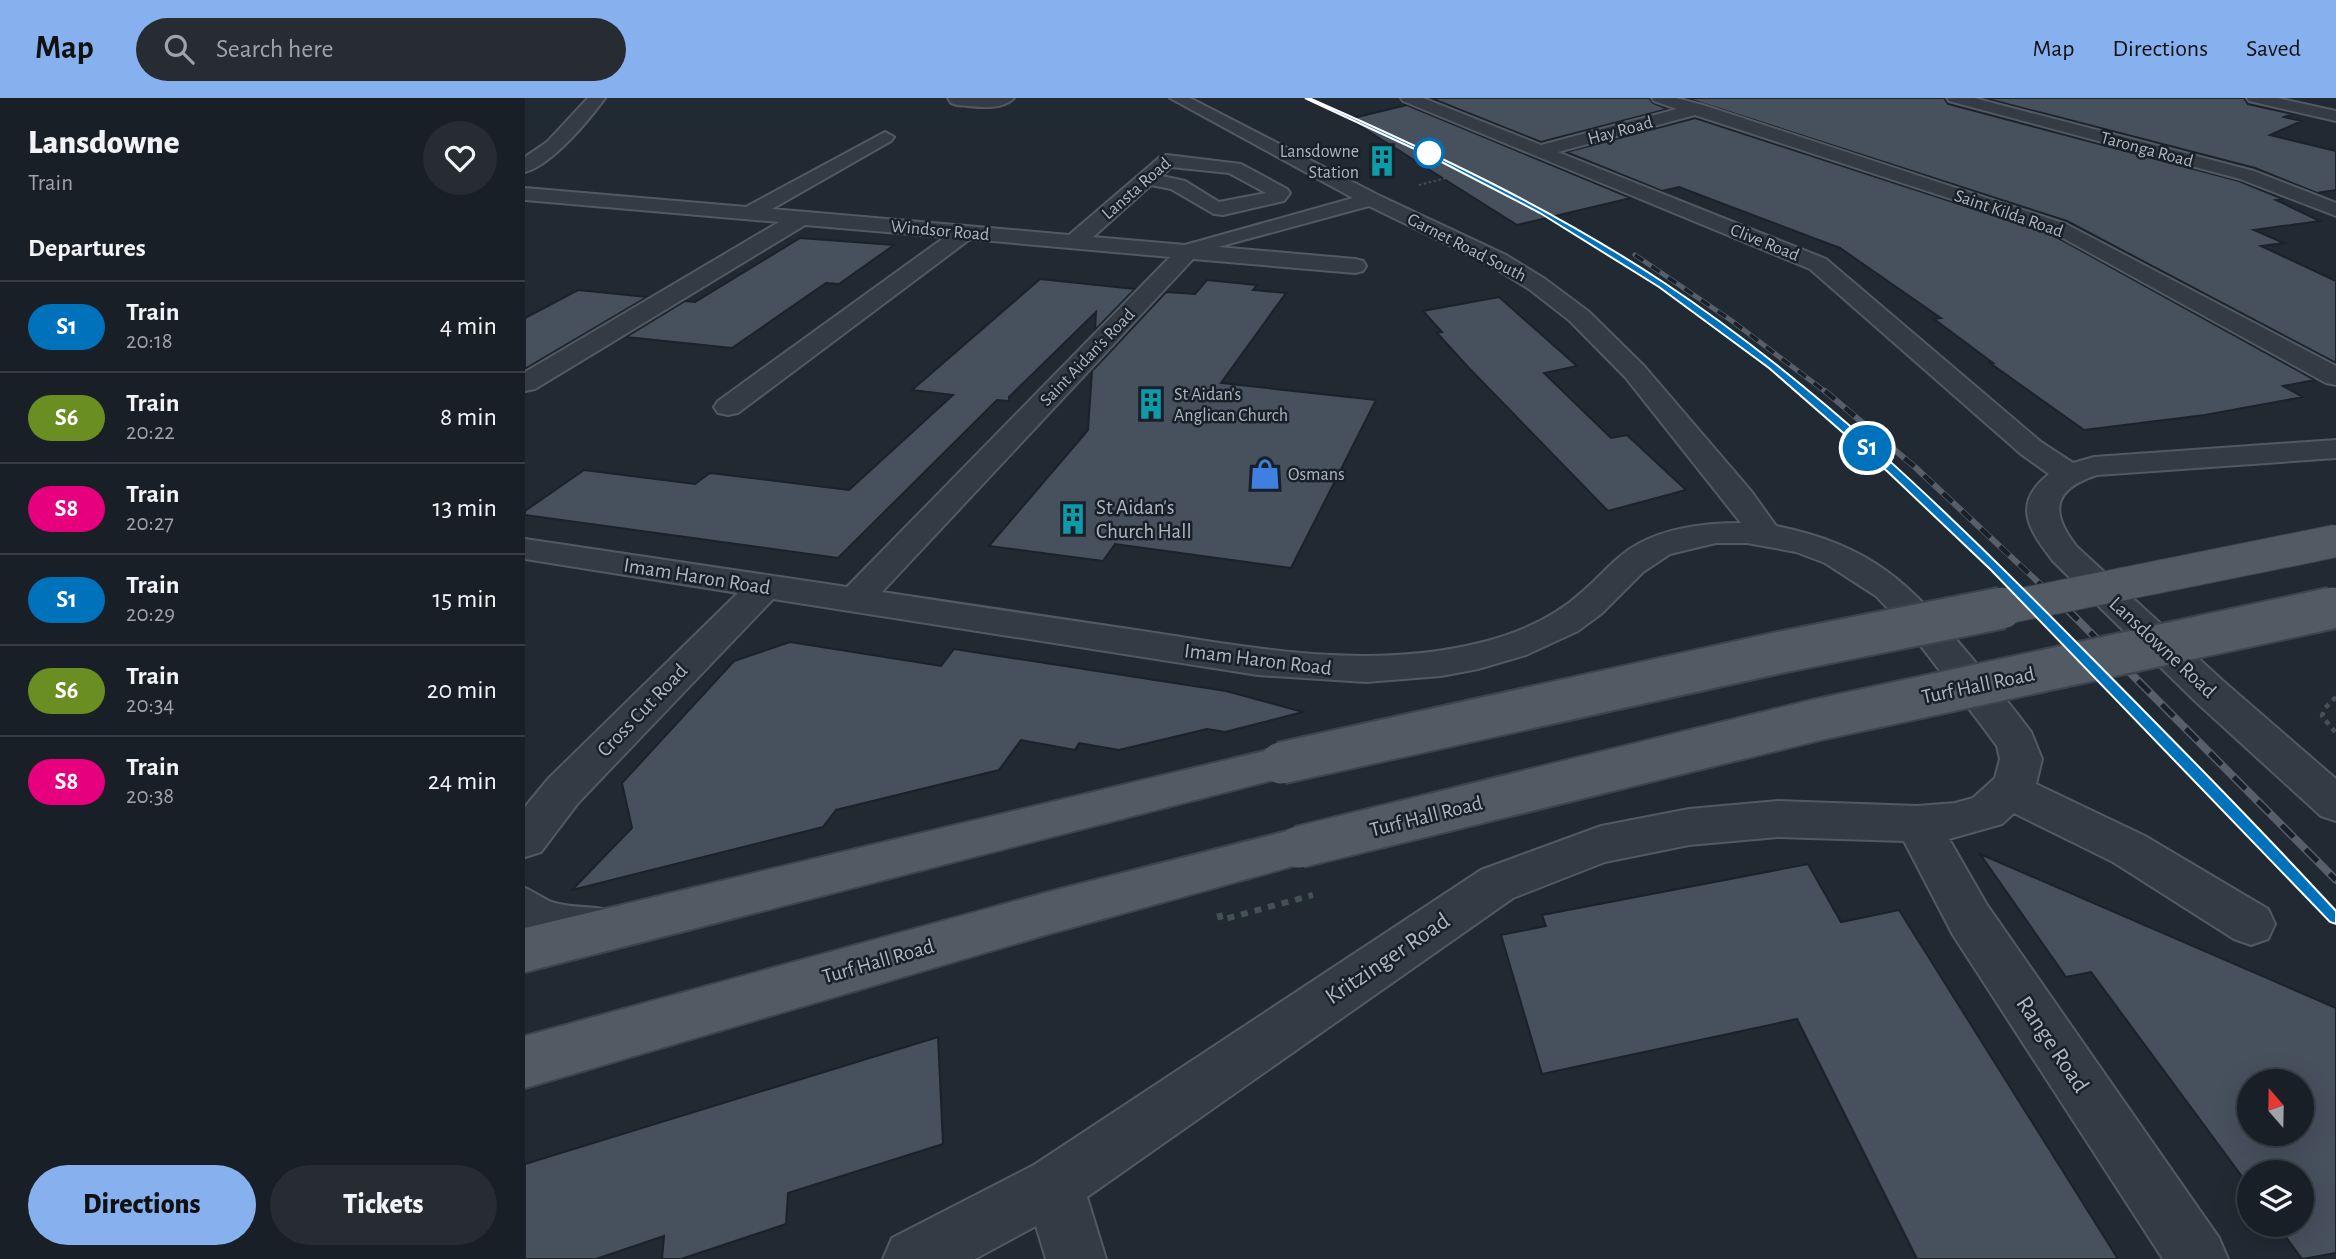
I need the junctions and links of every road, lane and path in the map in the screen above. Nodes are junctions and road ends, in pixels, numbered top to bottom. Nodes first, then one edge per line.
1 (597, 98) edge
2 (956, 98) edge
3 (1006, 98) edge
4 (1178, 98) edge
5 (1409, 98) edge
6 (1660, 98) edge
7 (1955, 98) edge
8 (2255, 98) edge
9 (1730, 101) dead end
10 (1696, 110) junction
11 (2336, 116) edge
12 (885, 137) dead end
13 (1196, 145) dead end
14 (1540, 151) junction
15 (1167, 161) junction
16 (525, 166) edge
17 (1147, 178) junction
18 (1445, 178) dead end
19 (1430, 182) dead end
20 (525, 194) edge
21 (1371, 199) junction
22 (2336, 210) edge
23 (750, 214) junction
24 (801, 218) junction
25 (966, 232) junction
26 (1075, 241) junction
27 (1188, 251) junction
28 (1355, 266) dead end
29 (2336, 377) edge
30 (525, 383) edge
31 (728, 407) dead end
32 (2336, 449) edge
33 (2068, 473) junction
34 (1765, 535) junction
35 (2336, 541) edge
36 (525, 548) edge
37 (765, 586) junction
38 (855, 600) junction
39 (2336, 607) edge
40 (2336, 698) edge
41 (2336, 733) edge
42 (2010, 791) junction
43 (2336, 804) edge
44 (1917, 824) junction
45 (525, 839) edge
46 (525, 909) edge
47 (2251, 924) dead end
48 (614, 928) junction
49 (525, 950) edge
50 (525, 1062) edge
51 (1054, 1185) junction
52 (912, 1259) edge
53 (1076, 1259) edge
54 (2198, 1259) edge

1 - 16 street
2 - 3 street
4 - 21 street, Garnet Road South
5 - 14 street, Clive Road
6 - 10 street, Saint Kilda Road
7 - 22 street, Taronga Road
8 - 11 street
9 - 10 street, Hay Road
10 - 14 street, Hay Road
10 - 29 street, Saint Kilda Road
12 - 23 street
13 - 15 street, Lansta Road
14 - 33 street, Clive Road
15 - 17 street, Lansta Road
15 - 17 street
17 - 26 street, Lansta Road
18 - 19 path
20 - 23 street, Windsor Road
21 - 27 street, Saint Aidan's Road
21 - 34 street, Garnet Road South
23 - 24 street, Windsor Road
24 - 25 street, Windsor Road
24 - 30 street
25 - 26 street, Windsor Road
25 - 31 street
26 - 27 street, Windsor Road
27 - 28 street, Windsor Road
27 - 38 street, Saint Aidan's Road
32 - 33 street
33 - 43 street, Lansdowne Road
34 - 38 street, Imam Haron Road
34 - 42 street, Imam Haron Road
35 - 48 main road, bridge
36 - 37 street, Imam Haron Road
37 - 38 street, Imam Haron Road
37 - 45 street, Cross Cut Road
39 - 50 main road, Turf Hall Road, bridge
40 - 41 path
42 - 44 street
42 - 47 street
44 - 51 street, Kritzinger Road
44 - 54 street, Range Road
46 - 48 street
48 - 49 main road
51 - 52 street, Kritzinger Road
51 - 53 street

